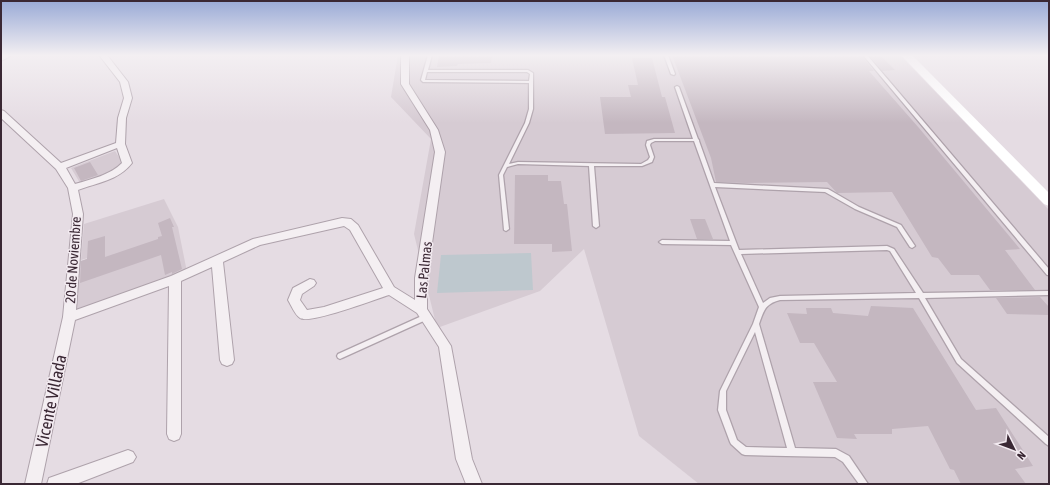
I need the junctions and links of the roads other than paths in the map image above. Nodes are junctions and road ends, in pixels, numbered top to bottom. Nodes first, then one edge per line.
1 (120, 78) edge
2 (404, 78) edge
3 (424, 78) edge
4 (532, 78) edge
5 (884, 78) edge
6 (928, 78) edge
7 (531, 82) junction
8 (677, 87) dead end
9 (1, 113) edge
10 (697, 140) junction
11 (120, 144) junction
12 (591, 164) junction
13 (506, 166) junction
14 (60, 167) junction
15 (714, 185) junction
16 (73, 188) junction
17 (1049, 201) edge
18 (596, 226) dead end
19 (506, 229) dead end
20 (662, 242) dead end
21 (733, 243) junction
22 (912, 246) dead end
23 (738, 252) junction
24 (217, 260) junction
25 (1049, 273) edge
26 (175, 279) junction
27 (310, 283) dead end
28 (390, 290) junction
29 (1049, 293) edge
30 (920, 294) junction
31 (762, 307) junction
32 (423, 313) junction
33 (68, 318) junction
34 (756, 324) junction
35 (340, 356) dead end
36 (227, 360) dead end
37 (174, 434) dead end
38 (1049, 442) edge
39 (792, 452) junction
40 (128, 457) dead end
41 (33, 484) edge
42 (55, 484) edge
43 (474, 484) edge
44 (864, 484) edge

1 - 11 street
2 - 32 street, Las Palmas
3 - 7 lane
4 - 7 lane
5 - 25 lane
6 - 17 main road
7 - 13 lane
8 - 10 lane
9 - 14 street, 20 de Noviembre
10 - 12 lane
10 - 15 lane
11 - 14 street
11 - 16 street
12 - 13 lane
12 - 18 lane
13 - 19 lane
14 - 16 street, 20 de Noviembre
15 - 21 lane
15 - 22 lane
16 - 33 street, 20 de Noviembre
20 - 21 lane
21 - 23 lane
23 - 30 lane
23 - 31 lane
24 - 26 street
24 - 28 street
24 - 36 street
26 - 33 street
26 - 37 street
27 - 28 street
28 - 32 street
29 - 30 lane
30 - 31 lane
30 - 38 lane
31 - 34 lane
32 - 35 lane
32 - 43 street, Las Palmas
33 - 41 street, Vicente Villada
34 - 39 lane
34 - 39 lane
39 - 44 lane
40 - 42 street

